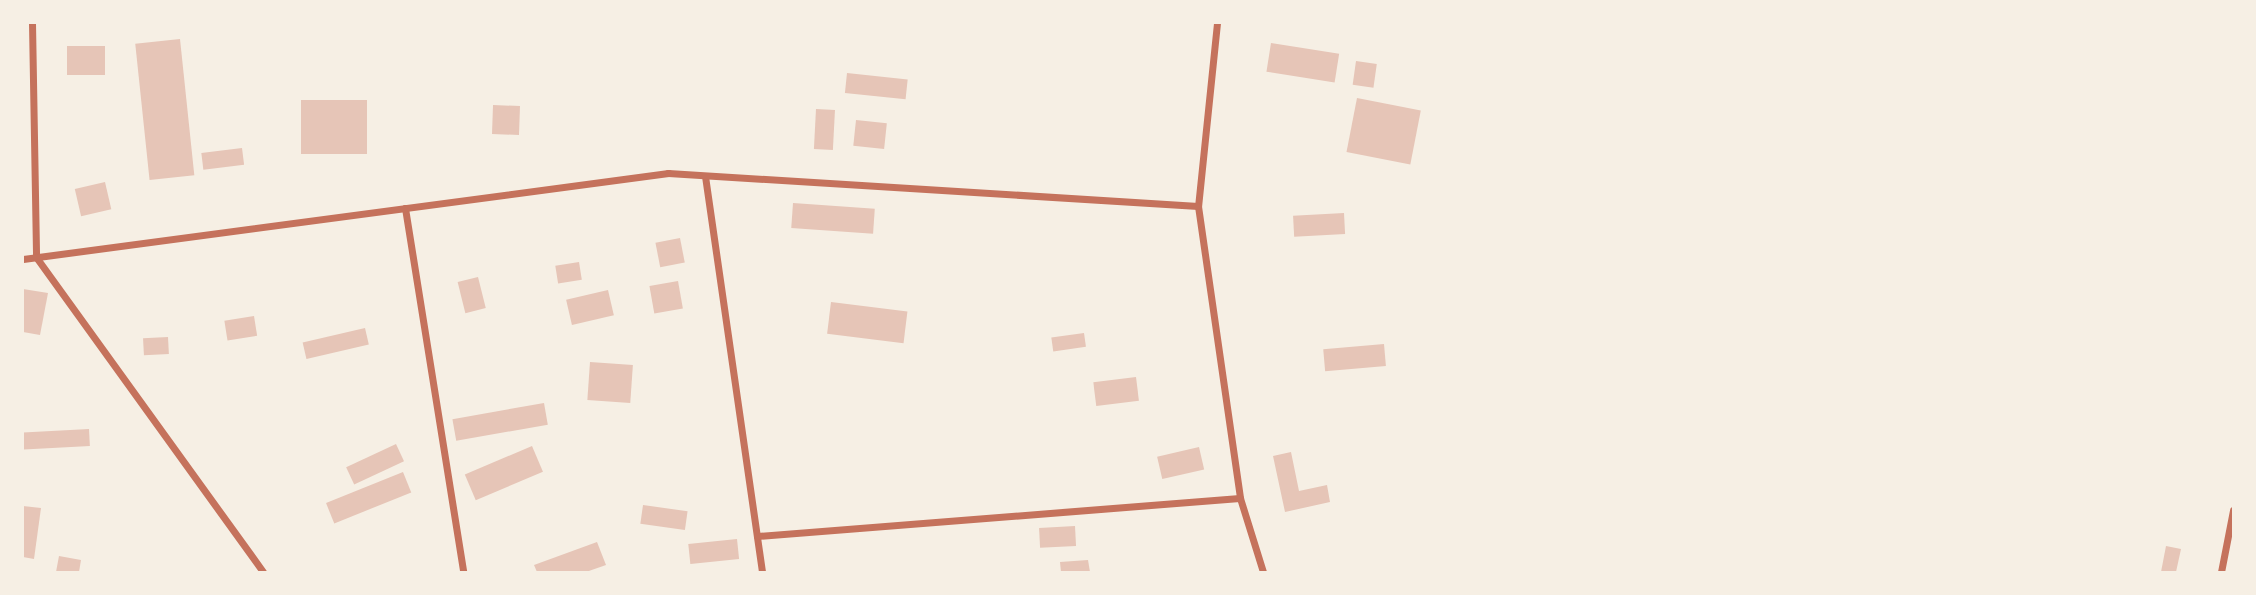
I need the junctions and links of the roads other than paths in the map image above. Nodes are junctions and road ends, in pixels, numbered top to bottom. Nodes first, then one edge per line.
1 (32, 23) edge
2 (1216, 23) edge
3 (705, 176) junction
4 (1198, 206) junction
5 (405, 208) junction
6 (36, 257) junction
7 (23, 259) edge
8 (1240, 498) junction
9 (2233, 510) edge
10 (757, 536) junction
11 (262, 572) edge
12 (463, 572) edge
13 (762, 572) edge
14 (1263, 572) edge
15 (2221, 572) edge

1 - 6 street
2 - 4 street
3 - 4 street
3 - 5 street
3 - 10 street
4 - 8 street
5 - 6 street
5 - 12 street
6 - 7 street
6 - 11 street
8 - 10 street
8 - 14 street
9 - 15 street
10 - 13 street

